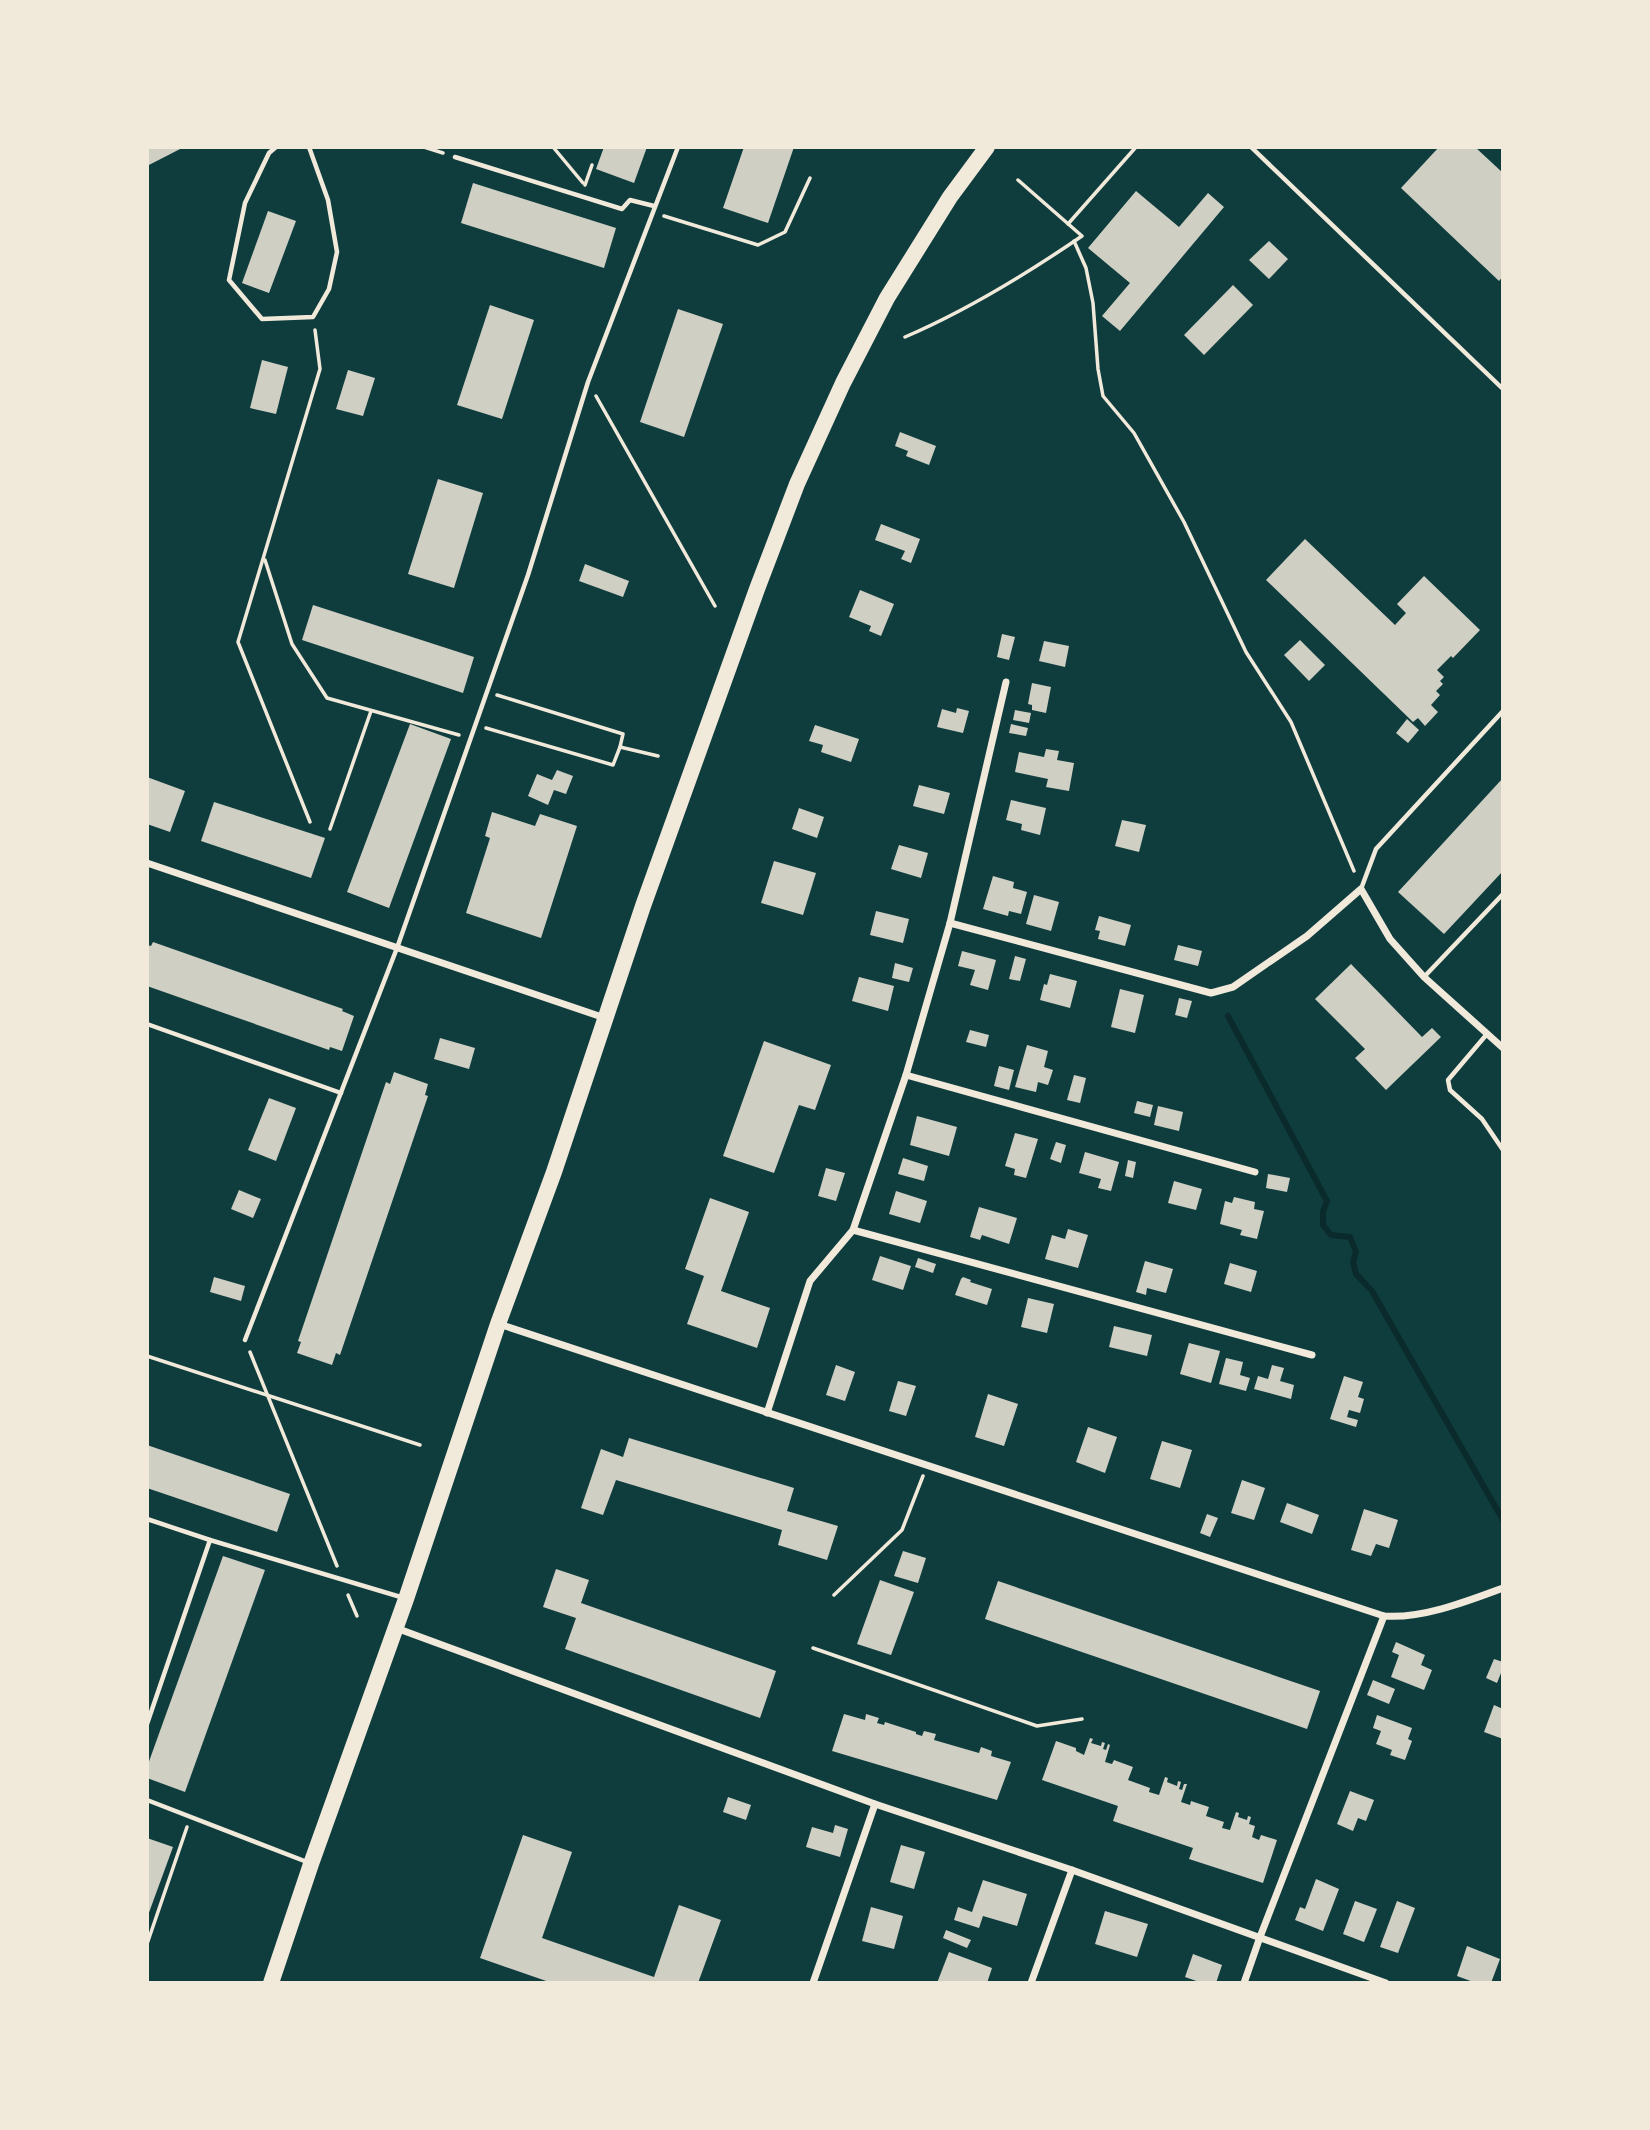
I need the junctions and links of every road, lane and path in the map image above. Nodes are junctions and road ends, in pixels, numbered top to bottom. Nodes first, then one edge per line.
1 (276, 147) edge
2 (309, 147) edge
3 (424, 147) edge
4 (553, 147) edge
5 (677, 147) edge
6 (987, 147) edge
7 (1136, 147) edge
8 (1251, 147) edge
9 (455, 157) joint
10 (592, 165) dead end
11 (810, 178) dead end
12 (1018, 180) dead end
13 (584, 186) junction
14 (598, 202) junction
15 (654, 206) junction
16 (651, 212) junction
17 (1069, 224) junction
18 (1074, 241) junction
19 (313, 317) junction
20 (905, 337) dead end
21 (588, 382) junction
22 (1503, 389) edge
23 (264, 557) junction
24 (715, 606) dead end
25 (1006, 682) dead end
26 (488, 692) junction
27 (371, 711) junction
28 (1503, 711) edge
29 (476, 725) junction
30 (471, 738) junction
31 (620, 747) junction
32 (657, 756) dead end
33 (310, 822) dead end
34 (330, 829) dead end
35 (147, 863) edge
36 (1361, 889) junction
37 (1503, 894) edge
38 (950, 923) junction
39 (397, 948) junction
40 (1424, 976) junction
41 (606, 1018) junction
42 (147, 1024) edge
43 (1487, 1034) junction
44 (1503, 1048) edge
45 (906, 1075) junction
46 (341, 1093) junction
47 (1503, 1150) edge
48 (1255, 1172) dead end
49 (853, 1230) junction
50 (498, 1324) junction
51 (245, 1340) joint
52 (147, 1356) edge
53 (1312, 1356) dead end
54 (268, 1395) junction
55 (767, 1413) junction
56 (420, 1445) dead end
57 (927, 1466) junction
58 (147, 1519) edge
59 (210, 1539) junction
60 (342, 1580) junction
61 (1503, 1588) edge
62 (834, 1595) dead end
63 (406, 1599) junction
64 (357, 1616) dead end
65 (1384, 1616) junction
66 (396, 1628) junction
67 (813, 1648) dead end
68 (1083, 1719) dead end
69 (147, 1724) edge
70 (147, 1800) edge
71 (875, 1804) junction
72 (190, 1817) junction
73 (311, 1864) junction
74 (1072, 1870) junction
75 (1260, 1937) junction
76 (147, 1944) edge
77 (271, 1983) edge
78 (813, 1983) edge
79 (1031, 1983) edge
80 (1244, 1983) edge
81 (1386, 1983) edge

1 - 19 lane
2 - 19 lane
3 - 9 path
4 - 13 path
5 - 15 lane
6 - 41 main road
7 - 17 path
8 - 22 lane
9 - 14 lane
10 - 13 path
11 - 16 path
12 - 17 path
13 - 14 path
14 - 15 lane
15 - 16 lane
16 - 21 lane
17 - 18 path
18 - 20 path
18 - 36 path
19 - 23 path
21 - 24 path
21 - 26 lane
23 - 27 path
23 - 33 path
25 - 38 street
26 - 29 lane
26 - 31 path
27 - 30 path
27 - 34 path
28 - 36 lane
29 - 30 lane
29 - 31 path
30 - 39 lane
31 - 32 path
35 - 39 street
36 - 38 street
36 - 40 street
37 - 40 lane
38 - 45 street
39 - 41 street
39 - 46 lane
40 - 43 street
41 - 50 main road
42 - 46 lane
43 - 44 street
43 - 47 lane
45 - 48 street
45 - 49 street
46 - 51 lane
49 - 53 street
49 - 55 street
50 - 55 street
50 - 63 main road
51 - 54 path
52 - 54 path
54 - 56 path
54 - 60 path
55 - 57 street
57 - 62 path
57 - 65 street
58 - 59 lane
59 - 60 lane
59 - 69 lane
60 - 63 lane
60 - 64 path
61 - 65 street
63 - 66 main road
65 - 75 street
66 - 71 street
66 - 73 main road
67 - 68 path
70 - 72 lane
71 - 74 street
71 - 78 street
72 - 73 lane
72 - 76 path
73 - 77 main road
74 - 75 street
74 - 79 street
75 - 80 street
75 - 81 street

